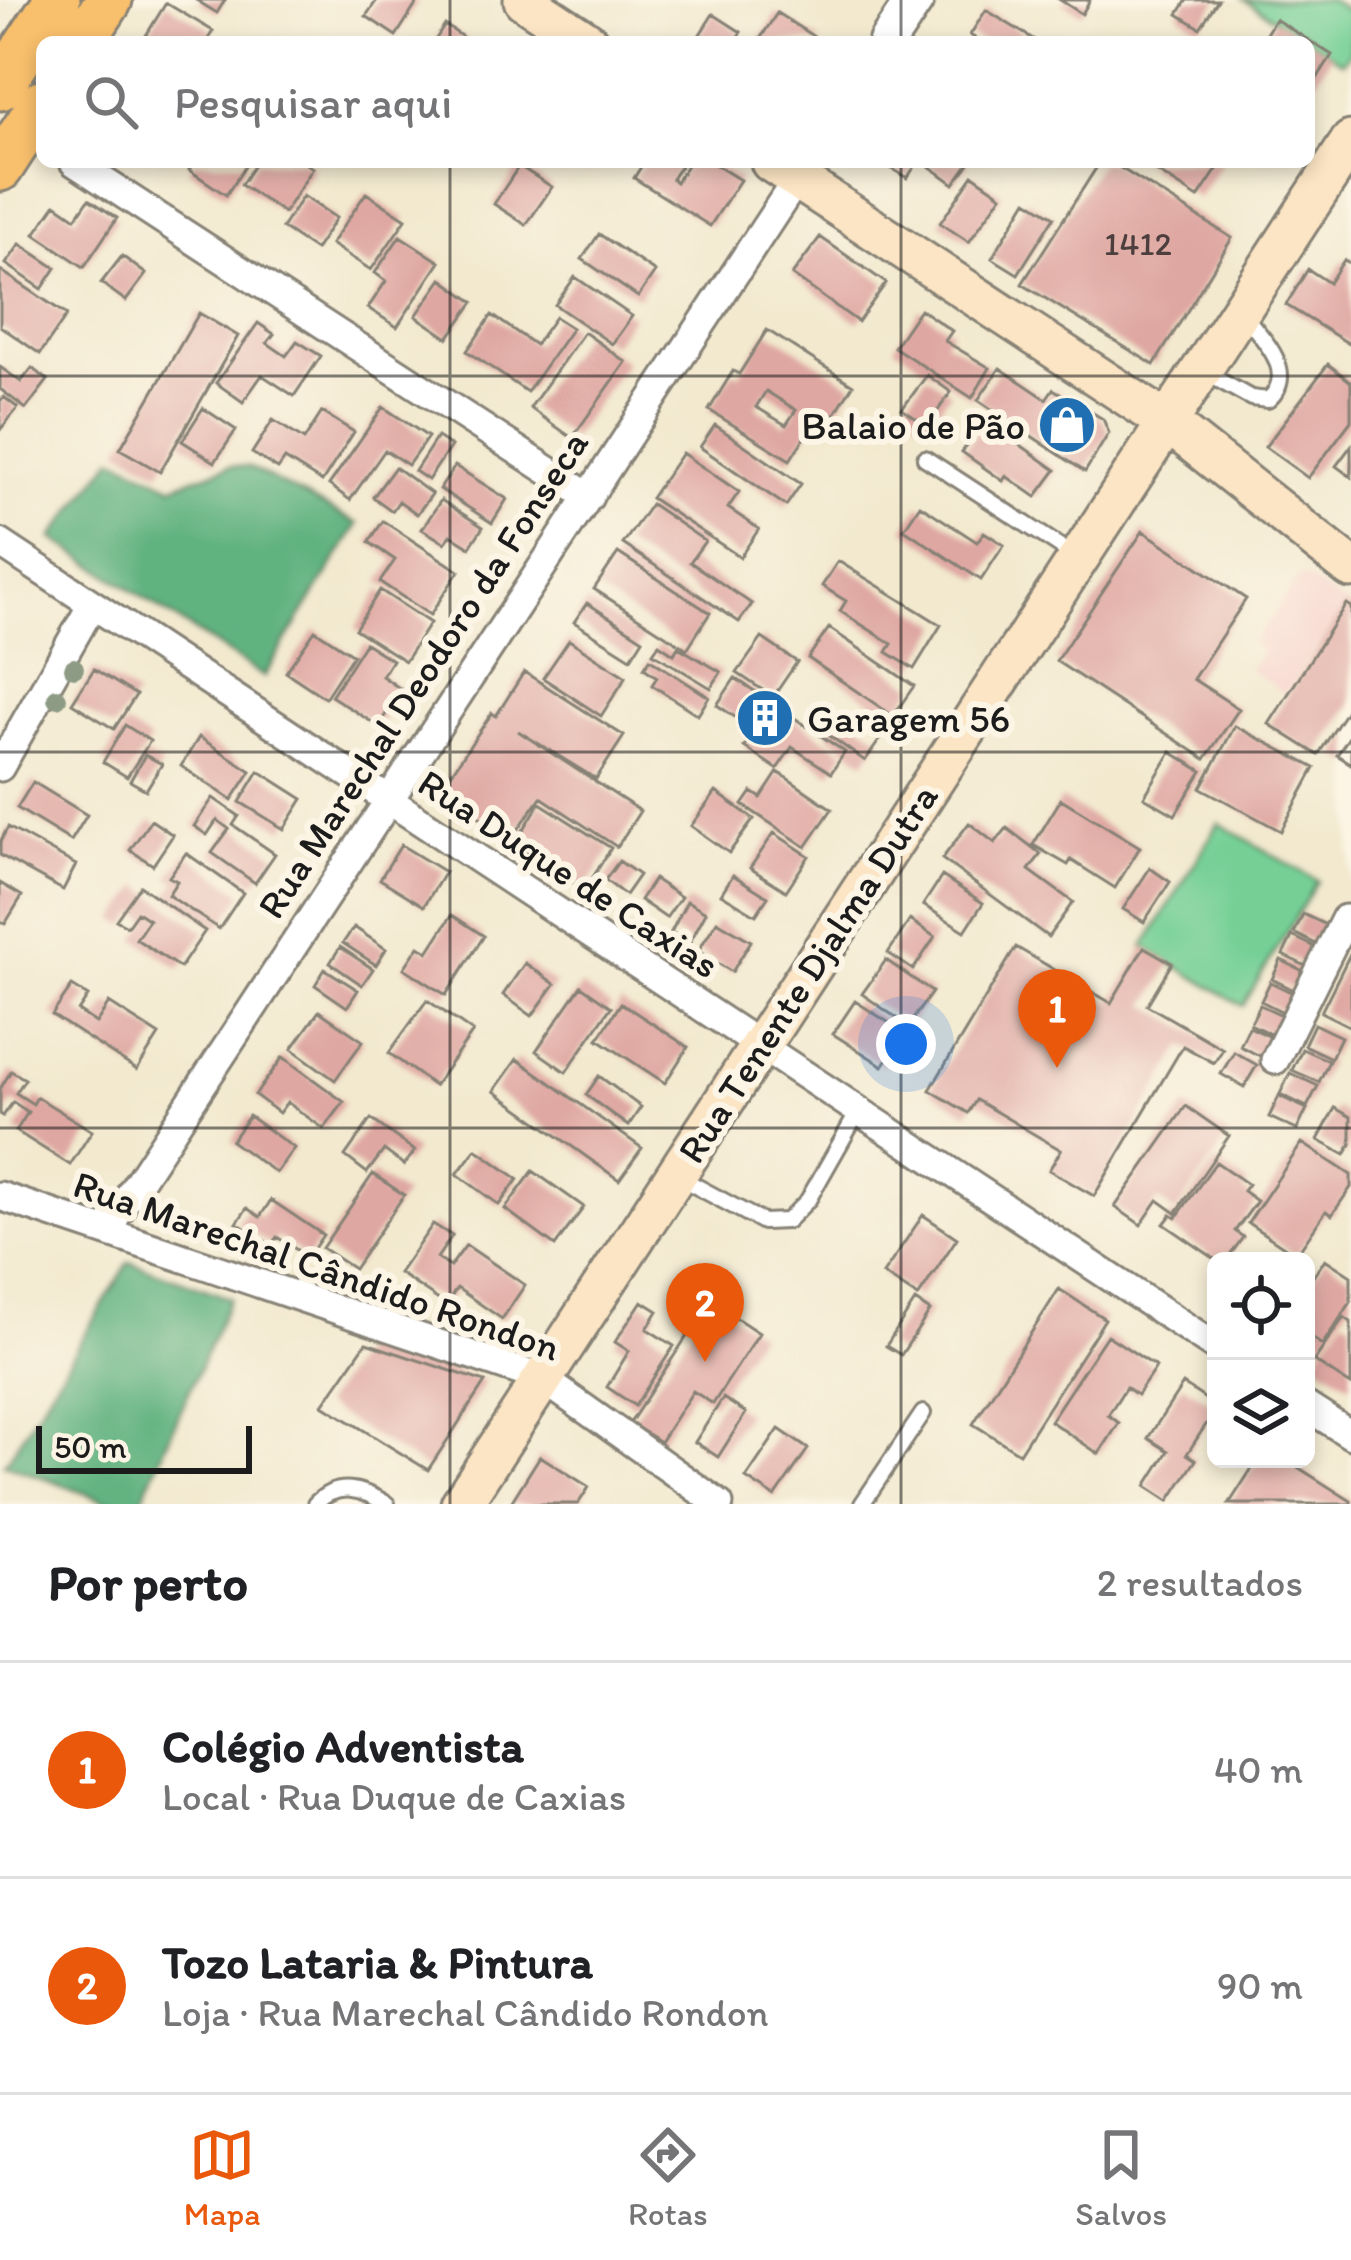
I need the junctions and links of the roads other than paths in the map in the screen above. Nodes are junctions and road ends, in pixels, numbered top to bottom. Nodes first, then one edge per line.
1 (57, 0) edge
2 (109, 0) edge
3 (524, 0) edge
4 (915, 0) edge
5 (86, 36) edge
6 (579, 36) edge
7 (891, 36) edge
8 (0, 87) edge
9 (1351, 141) edge
10 (83, 168) edge
11 (792, 168) edge
12 (1240, 311) junction
13 (1202, 370) junction
14 (1167, 422) junction
15 (925, 458) dead end
16 (589, 497) junction
17 (0, 543) edge
18 (1078, 558) junction
19 (1351, 568) edge
20 (92, 604) junction
21 (0, 767) edge
22 (389, 801) junction
23 (1351, 922) edge
24 (760, 1046) junction
25 (1275, 1060) dead end
26 (858, 1112) junction
27 (675, 1175) junction
28 (0, 1196) edge
29 (106, 1232) junction
30 (1207, 1341) edge
31 (543, 1378) junction
32 (1315, 1412) edge
33 (923, 1413) dead end
34 (1351, 1436) edge
35 (315, 1504) edge
36 (386, 1504) edge
37 (461, 1504) edge
38 (719, 1504) edge
39 (862, 1504) edge

1 - 8 main road
2 - 5 main road
3 - 6 main road
4 - 7 street
9 - 12 main road, Rua Tenente Djalma Dutra
10 - 16 street
11 - 14 main road
11 - 16 street, Rua Marechal Deodoro da Fonseca
12 - 13 main road, Rua Tenente Djalma Dutra
12 - 13 lane
13 - 14 main road, Rua Tenente Djalma Dutra
14 - 18 main road, Rua Tenente Djalma Dutra
14 - 19 main road
15 - 18 lane
16 - 22 street, Rua Marechal Deodoro da Fonseca
17 - 20 street, Rua Duque de Caxias
18 - 24 main road, Rua Tenente Djalma Dutra
20 - 21 street
20 - 22 street, Rua Duque de Caxias
22 - 24 street, Rua Duque de Caxias
22 - 29 street, Rua Marechal Deodoro da Fonseca
23 - 25 street
24 - 26 street, Rua Duque de Caxias
24 - 27 main road, Rua Tenente Djalma Dutra
26 - 27 lane
26 - 30 street, Rua Duque de Caxias
27 - 31 main road, Rua Tenente Djalma Dutra
28 - 29 street, Rua Marechal Cândido Rondon
29 - 31 street, Rua Marechal Cândido Rondon
31 - 37 main road, Rua Tenente Djalma Dutra
31 - 38 street, Rua Marechal Cândido Rondon
32 - 34 street
33 - 39 lane
35 - 36 lane

